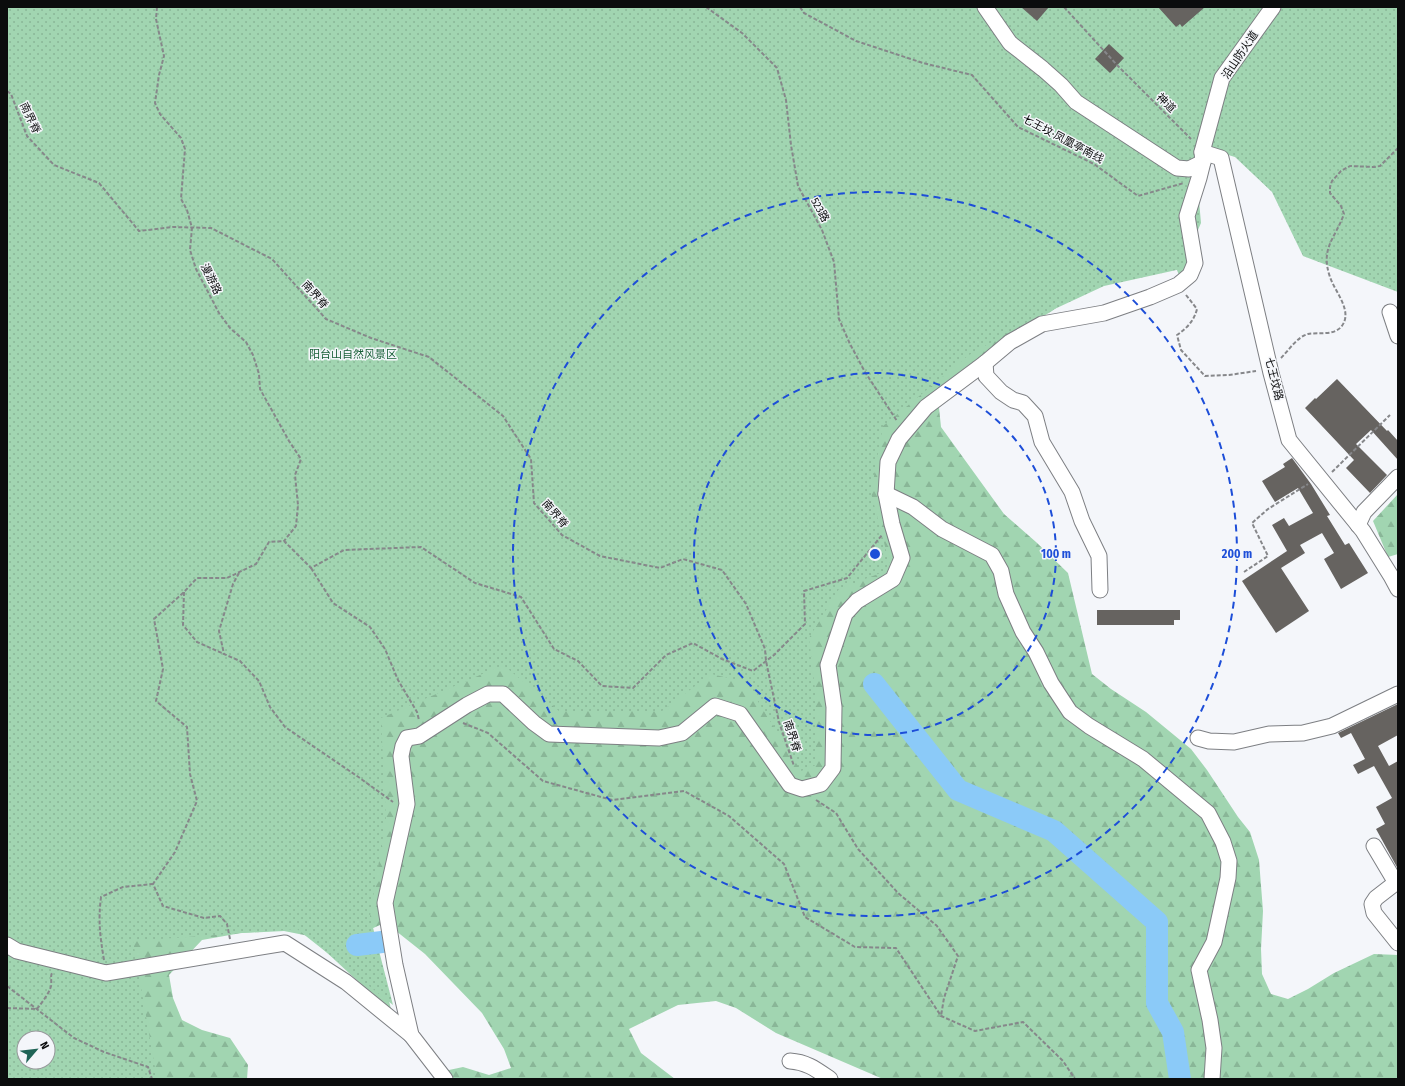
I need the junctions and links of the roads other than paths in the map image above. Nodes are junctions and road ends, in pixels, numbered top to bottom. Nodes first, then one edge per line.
1 (985, 7) edge
2 (1273, 7) edge
3 (1202, 157) junction
4 (1390, 312) dead end
5 (1398, 336) edge
6 (986, 362) junction
7 (1398, 477) edge
8 (886, 494) junction
9 (1358, 525) junction
10 (1398, 589) edge
11 (1100, 590) dead end
12 (1398, 694) edge
13 (1198, 738) dead end
14 (1374, 846) dead end
15 (1397, 882) edge
16 (1398, 943) edge
17 (7, 945) edge
18 (411, 1035) junction
19 (790, 1061) dead end
20 (445, 1079) edge
21 (830, 1079) edge
22 (1212, 1079) edge

1 - 3 street
2 - 3 street, 沿山防火道
3 - 6 street, 沿山防火道
3 - 9 street, 七王坟路
4 - 5 street
6 - 8 street
6 - 11 street
7 - 9 street
8 - 18 street
8 - 22 street
9 - 10 street, 七王坟路
12 - 13 street
14 - 15 street
15 - 16 street
17 - 18 street
18 - 20 street
19 - 21 street

